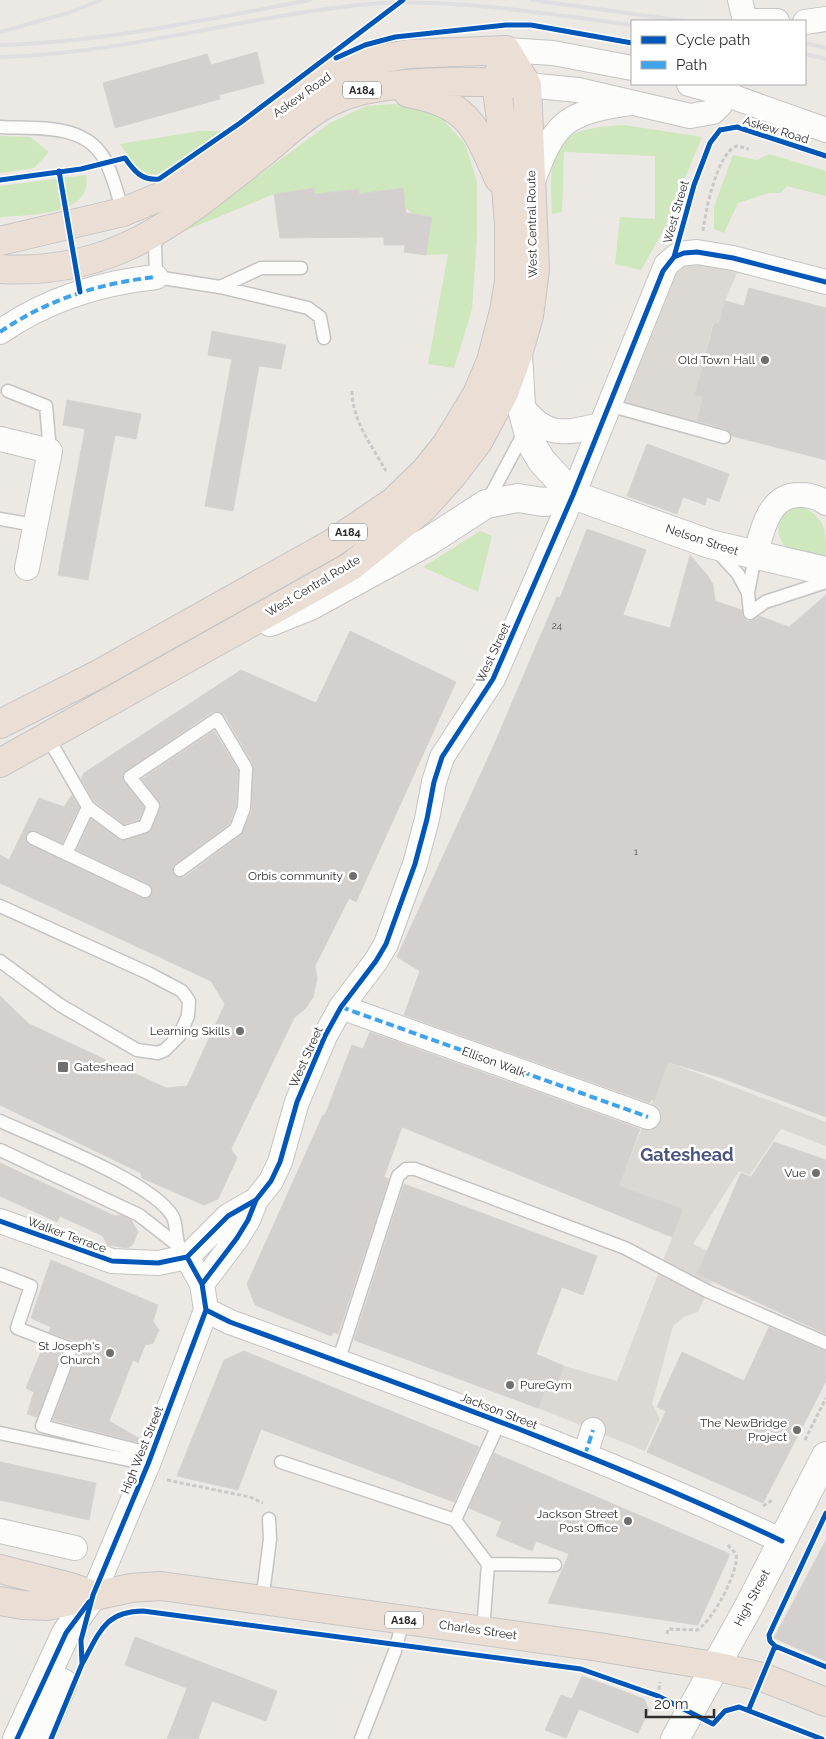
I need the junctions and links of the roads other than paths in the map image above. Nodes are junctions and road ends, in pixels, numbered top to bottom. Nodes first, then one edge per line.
1 (740, 0) edge
2 (826, 19) edge
3 (745, 20) edge
4 (806, 22) edge
5 (506, 50) junction
6 (631, 68) edge
7 (496, 82) junction
8 (527, 85) junction
9 (691, 85) edge
10 (376, 88) junction
11 (722, 96) edge
12 (629, 103) junction
13 (0, 127) edge
14 (822, 128) edge
15 (533, 181) junction
16 (506, 194) junction
17 (123, 212) junction
18 (162, 228) junction
19 (0, 241) edge
20 (301, 268) dead end
21 (0, 269) edge
22 (156, 277) junction
23 (826, 282) edge
24 (220, 287) junction
25 (0, 332) edge
26 (324, 338) dead end
27 (518, 354) junction
28 (8, 391) dead end
29 (604, 415) junction
30 (523, 417) junction
31 (724, 437) dead end
32 (0, 438) edge
33 (50, 450) junction
34 (573, 496) junction
35 (826, 503) edge
36 (486, 504) junction
37 (0, 520) edge
38 (34, 525) junction
39 (710, 544) junction
40 (756, 556) junction
41 (27, 568) dead end
42 (826, 571) edge
43 (826, 582) edge
44 (748, 593) junction
45 (198, 651) junction
46 (0, 724) edge
47 (47, 736) junction
48 (0, 763) edge
49 (88, 806) junction
50 (33, 838) dead end
51 (66, 854) junction
52 (180, 870) dead end
53 (145, 891) dead end
54 (0, 906) edge
55 (0, 961) edge
56 (341, 1007) junction
57 (648, 1117) dead end
58 (0, 1121) edge
59 (0, 1150) edge
60 (256, 1200) junction
61 (0, 1221) edge
62 (182, 1250) junction
63 (0, 1274) edge
64 (202, 1284) junction
65 (206, 1310) junction
66 (826, 1343) edge
67 (338, 1362) junction
68 (500, 1421) junction
69 (594, 1430) dead end
70 (0, 1433) edge
71 (815, 1449) edge
72 (585, 1455) junction
73 (281, 1462) dead end
74 (148, 1464) junction
75 (269, 1519) road end
76 (455, 1520) junction
77 (0, 1531) edge
78 (782, 1541) junction
79 (75, 1548) dead end
80 (488, 1564) junction
81 (554, 1565) dead end
82 (0, 1569) edge
83 (93, 1596) junction
84 (0, 1601) edge
85 (262, 1602) junction
86 (403, 1620) junction
87 (483, 1631) junction
88 (714, 1666) junction
89 (826, 1702) edge
90 (17, 1739) edge
91 (39, 1739) edge
92 (361, 1739) edge
93 (675, 1739) edge

1 - 3 street
2 - 4 street
5 - 6 street, Askew Road / A184
5 - 7 highway, A184
5 - 8 highway, West Central Route / A184
5 - 17 highway, Askew Road / A184
7 - 8 highway, A184
7 - 10 highway, Askew Road / A184
7 - 16 highway, West Central Route / A184
8 - 12 street, Askew Road / A184
8 - 15 highway, West Central Route / A184
9 - 11 street, Askew Road
10 - 16 highway
10 - 18 highway, Askew Road / A184
11 - 12 street, Askew Road / A184
11 - 14 street, Askew Road
12 - 15 street, Askew Road
13 - 17 lane
15 - 27 highway, West Central Route / A184
16 - 46 highway, West Central Route / A184
17 - 19 highway, Askew Road / A184
18 - 21 highway, Askew Road / A184
18 - 22 lane
20 - 24 lane
22 - 24 lane
22 - 25 street
23 - 29 street, West Street
24 - 26 lane
27 - 30 street
27 - 45 highway, West Central Route / A184
28 - 33 lane
29 - 30 street
29 - 31 lane
29 - 34 street, West Street
30 - 34 street
30 - 36 lane
32 - 33 street
33 - 38 street
34 - 36 street
34 - 39 street, Nelson Street
34 - 56 street, West Street
35 - 40 street, Nelson Street
36 - 45 street
37 - 38 lane
38 - 41 street
39 - 40 street, Nelson Street
39 - 44 lane
40 - 42 street
40 - 44 lane
43 - 44 lane
45 - 47 highway, West Central Route / A184
47 - 48 highway, West Central Route / A184
47 - 49 lane
49 - 51 lane
49 - 52 lane
50 - 51 lane
51 - 53 lane
54 - 55 lane
56 - 57 street, Ellison Walk
56 - 60 street, West Street
58 - 62 lane
59 - 62 lane
60 - 62 street, West Street
60 - 64 street, West Street
61 - 62 street, Walker Terrace
62 - 64 street
63 - 74 lane
64 - 65 street
65 - 67 street, Jackson Street
65 - 74 street, High West Street
66 - 67 lane
67 - 68 street, Jackson Street
68 - 72 street, Jackson Street
68 - 76 lane
69 - 72 street
70 - 74 lane
71 - 78 street, High Street
72 - 78 street, Jackson Street
73 - 76 lane
74 - 83 street, High West Street
75 - 85 lane
76 - 80 lane
77 - 79 street
78 - 88 street, High Street
80 - 81 lane
80 - 87 lane
82 - 83 highway
83 - 84 highway, A184
83 - 85 highway, Charles Street / A184
83 - 90 street, High West Street
83 - 91 street, High West Street
85 - 86 highway, Charles Street / A184
86 - 87 highway, Charles Street / A184
86 - 92 lane
87 - 88 highway, Charles Street / A184
88 - 89 highway, A184
88 - 93 street, High Street

